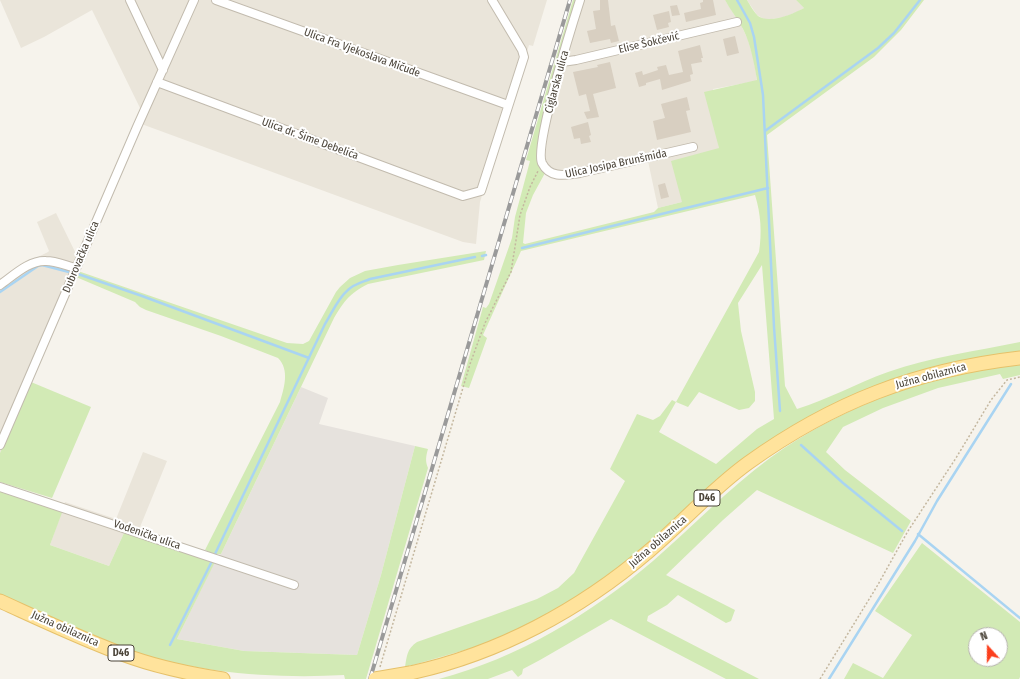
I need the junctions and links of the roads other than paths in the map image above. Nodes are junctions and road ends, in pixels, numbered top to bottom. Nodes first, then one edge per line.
1 (130, 0) edge
2 (194, 0) edge
3 (216, 0) edge
4 (492, 0) edge
5 (580, 0) edge
6 (736, 22) dead end
7 (562, 62) junction
8 (163, 70) junction
9 (157, 82) junction
10 (508, 105) junction
11 (693, 147) dead end
12 (543, 165) joint
13 (76, 268) junction
14 (0, 285) edge
15 (1020, 358) edge
16 (0, 445) edge
17 (0, 487) edge
18 (294, 585) dead end
19 (0, 601) edge
20 (377, 676) edge
21 (223, 679) edge

1 - 8 street
2 - 8 street, Dubrovačka ulica
3 - 10 street, Ulica Fra Vjekoslava Mičude
4 - 10 street
5 - 7 street, Ciglarska ulica
6 - 7 street, Elise Šokčević
7 - 12 street, Ciglarska ulica
8 - 9 street, Dubrovačka ulica
9 - 10 street, Ulica dr. Šime Debelića
9 - 13 street, Dubrovačka ulica
11 - 12 street, Ulica Josipa Brunšmida
13 - 14 street
13 - 16 street, Dubrovačka ulica
15 - 20 main road, Južna obilaznica / D46, bridge
17 - 18 street, Vodenička ulica
19 - 21 main road, Južna obilaznica / D46

